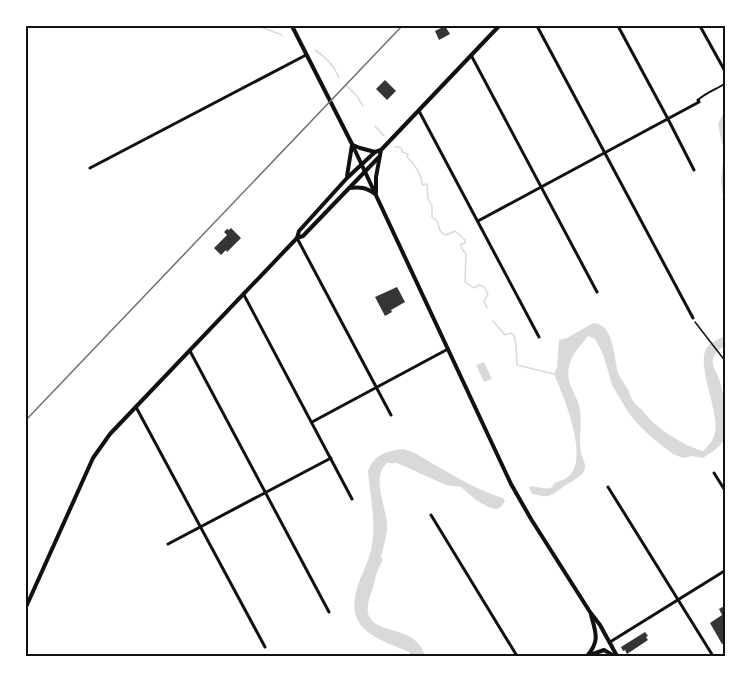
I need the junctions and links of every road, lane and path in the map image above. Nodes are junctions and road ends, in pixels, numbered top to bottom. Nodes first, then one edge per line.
1 (292, 26) edge
2 (499, 26) edge
3 (537, 26) edge
4 (618, 26) edge
5 (700, 26) edge
6 (307, 54) junction
7 (471, 55) junction
8 (726, 73) edge
9 (726, 83) edge
10 (698, 100) joint
11 (419, 110) junction
12 (668, 119) junction
13 (352, 144) junction
14 (380, 149) junction
15 (604, 153) junction
16 (379, 157) junction
17 (362, 164) junction
18 (90, 168) dead end
19 (694, 170) dead end
20 (364, 171) junction
21 (347, 178) junction
22 (541, 187) junction
23 (348, 188) junction
24 (376, 195) junction
25 (478, 221) junction
26 (297, 238) junction
27 (597, 292) dead end
28 (243, 295) junction
29 (693, 318) joint
30 (539, 337) dead end
31 (448, 349) junction
32 (190, 351) junction
33 (726, 362) edge
34 (376, 387) junction
35 (136, 407) junction
36 (391, 415) dead end
37 (311, 422) junction
38 (331, 458) junction
39 (714, 474) dead end
40 (608, 487) dead end
41 (726, 492) edge
42 (266, 493) junction
43 (352, 499) dead end
44 (431, 515) dead end
45 (201, 527) junction
46 (168, 544) dead end
47 (726, 570) edge
48 (678, 600) junction
49 (26, 607) edge
50 (329, 612) dead end
51 (590, 612) junction
52 (610, 642) junction
53 (265, 646) dead end
54 (588, 656) edge
55 (517, 657) edge
56 (616, 657) edge
57 (712, 657) edge

1 - 6 main road
2 - 7 main road
3 - 15 street
4 - 12 street
5 - 8 street
6 - 13 main road
6 - 18 street
7 - 11 main road
7 - 22 street
9 - 10 street
10 - 12 street
11 - 14 main road
11 - 25 street
12 - 15 street
12 - 19 street
13 - 14 main road
13 - 17 main road
13 - 21 main road
14 - 16 main road
14 - 17 main road
15 - 22 street
15 - 29 street
16 - 20 main road
16 - 24 main road
17 - 20 main road
17 - 21 main road
20 - 23 main road
20 - 24 main road
21 - 26 main road
22 - 25 street
22 - 27 street
23 - 24 main road
23 - 26 main road
24 - 31 main road
25 - 30 street
26 - 28 main road
26 - 34 street
28 - 32 main road
28 - 37 street
29 - 33 path
31 - 34 street
31 - 51 main road
32 - 35 main road
32 - 42 street
34 - 36 street
34 - 37 street
35 - 45 street
35 - 49 main road
37 - 38 street
38 - 42 street
38 - 43 street
39 - 41 street
40 - 48 street
42 - 45 street
42 - 50 street
44 - 55 street
45 - 46 street
45 - 53 street
47 - 48 street
48 - 52 street
48 - 57 street
51 - 52 main road
51 - 54 main road
52 - 56 main road
54 - 56 main road

